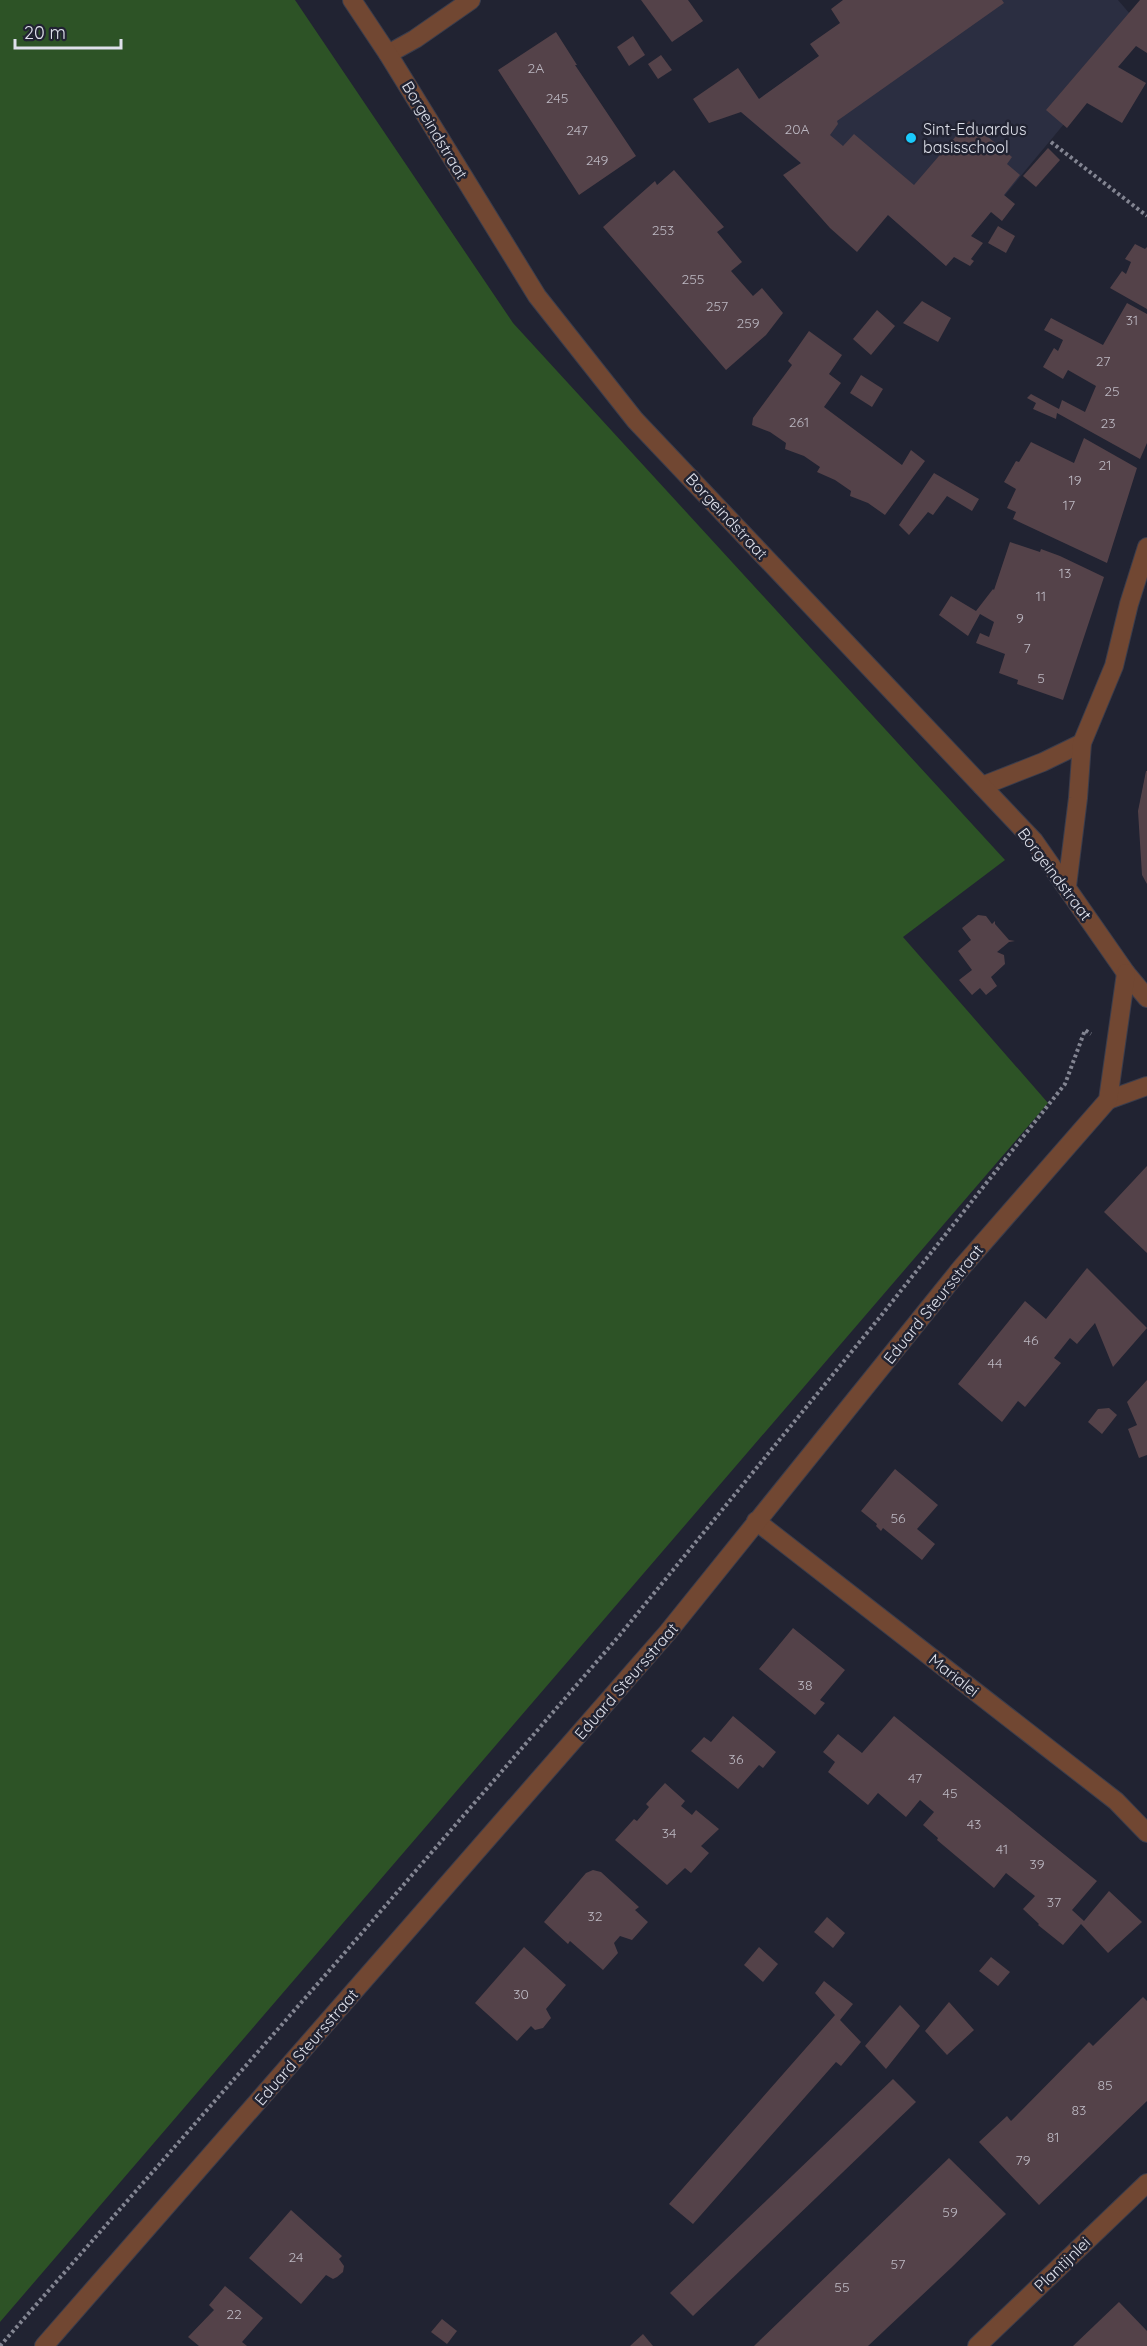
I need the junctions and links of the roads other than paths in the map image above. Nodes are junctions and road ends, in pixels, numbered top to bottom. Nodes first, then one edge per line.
1 (352, 0) edge
2 (471, 0) edge
3 (388, 54) junction
4 (1147, 548) edge
5 (1082, 743) junction
6 (982, 786) junction
7 (1066, 886) junction
8 (1126, 973) junction
9 (1147, 998) edge
10 (1147, 1086) edge
11 (1108, 1100) junction
12 (756, 1521) junction
13 (1147, 1833) edge
14 (1147, 2183) edge
15 (44, 2346) edge
16 (977, 2346) edge

1 - 3 street, Borgeindstraat
2 - 3 street
3 - 6 street, Borgeindstraat
4 - 5 street
5 - 6 street
5 - 7 street
6 - 7 street, Borgeindstraat
7 - 8 street, Borgeindstraat
8 - 9 street, Borgeindstraat
8 - 11 street
10 - 11 street
11 - 12 street, Eduard Steursstraat
12 - 13 street, Marialei
12 - 15 street, Eduard Steursstraat
14 - 16 street, Plantijnlei

